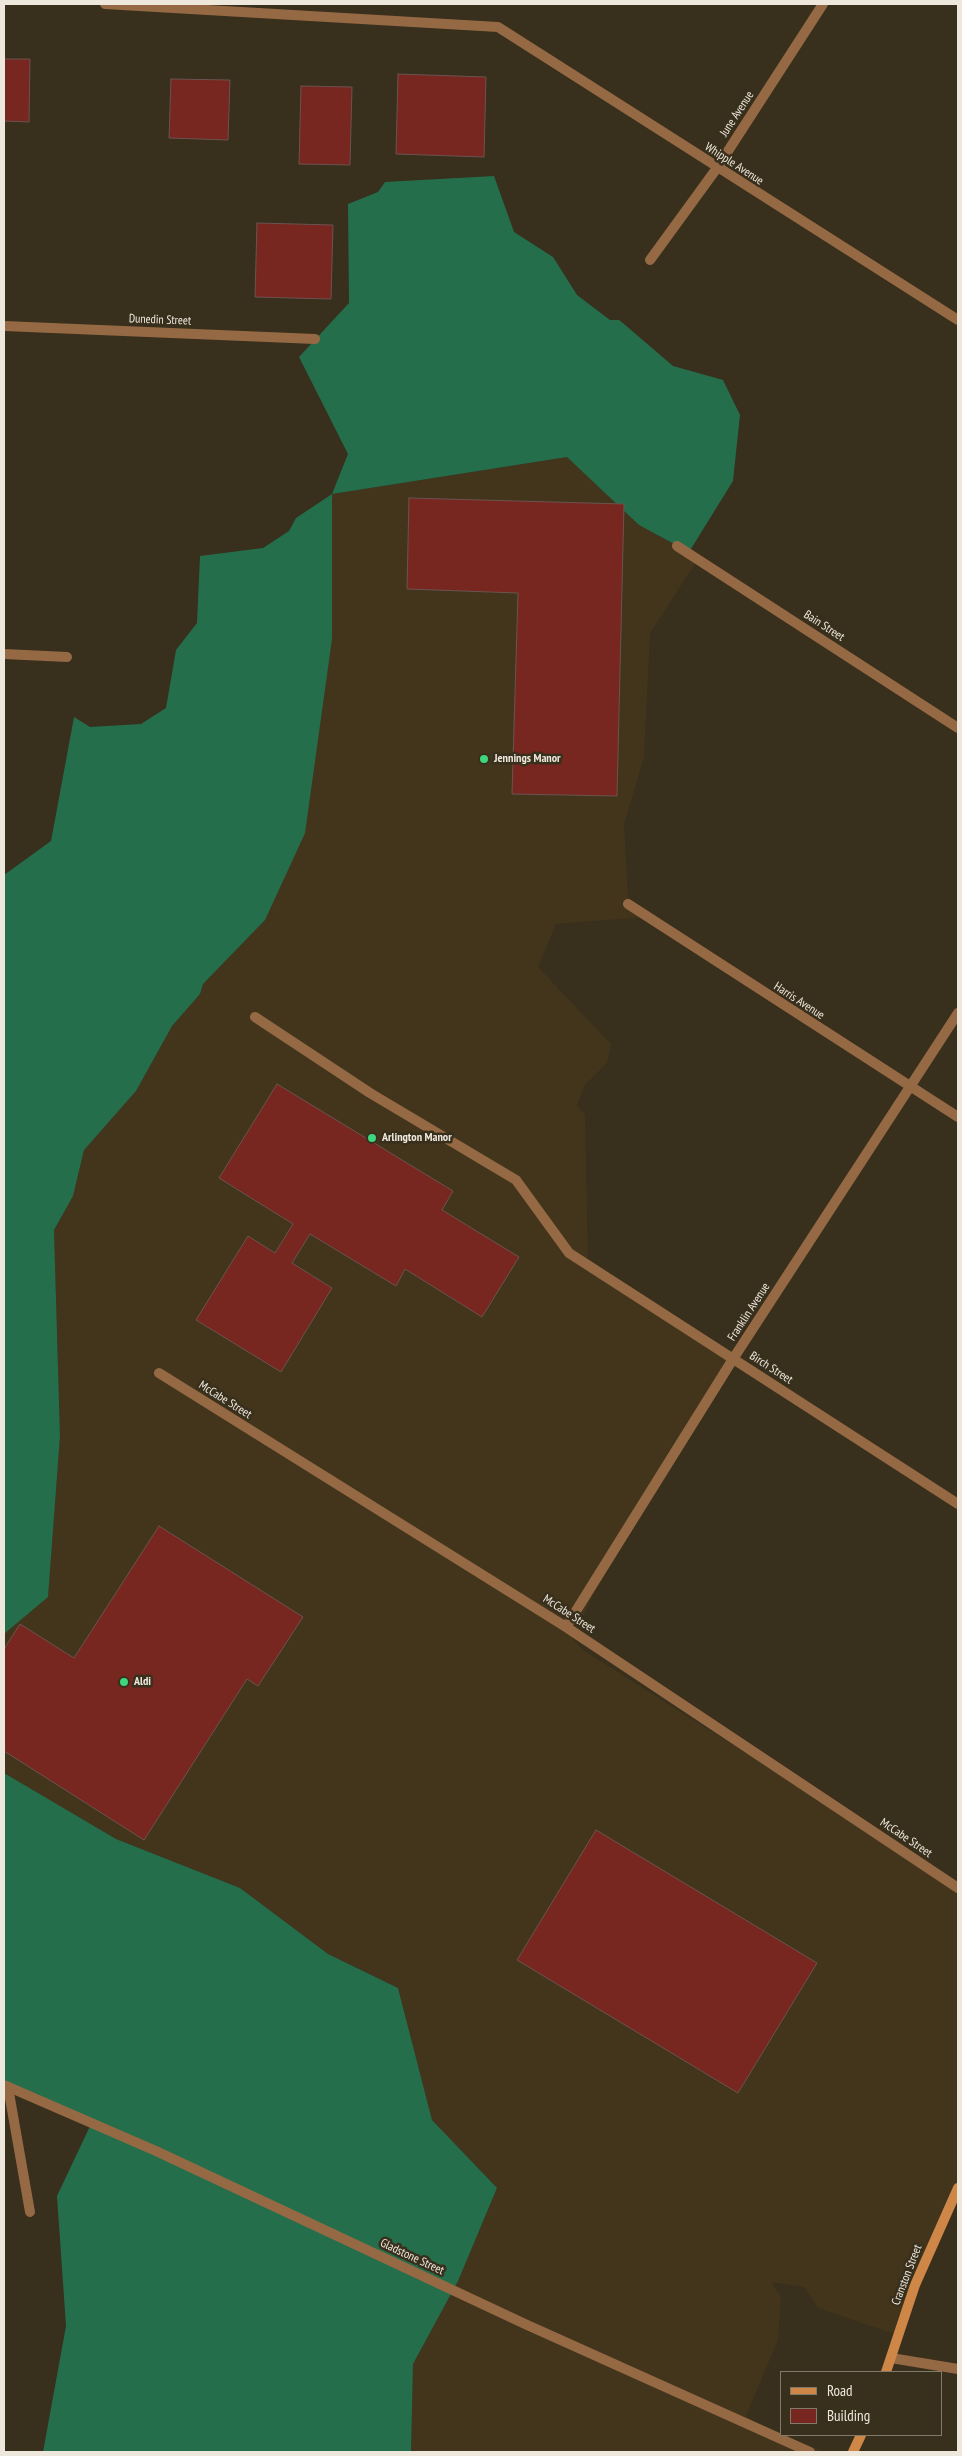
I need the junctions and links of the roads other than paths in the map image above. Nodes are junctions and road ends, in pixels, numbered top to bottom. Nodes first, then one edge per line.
1 (105, 4) edge
2 (823, 4) edge
3 (178, 5) edge
4 (717, 168) junction
5 (650, 260) dead end
6 (958, 320) edge
7 (4, 326) edge
8 (315, 339) dead end
9 (677, 546) dead end
10 (4, 654) edge
11 (67, 657) dead end
12 (958, 728) edge
13 (628, 904) dead end
14 (958, 1013) edge
15 (255, 1017) dead end
16 (911, 1088) junction
17 (958, 1118) edge
18 (733, 1358) junction
19 (158, 1374) dead end
20 (958, 1504) edge
21 (566, 1627) junction
22 (958, 1888) edge
23 (6, 2086) edge
24 (958, 2188) edge
25 (30, 2212) dead end
26 (891, 2358) junction
27 (958, 2369) edge
28 (886, 2371) edge
29 (860, 2436) edge
30 (810, 2452) edge
31 (853, 2452) edge

1 - 3 street
2 - 4 street, June Avenue
3 - 4 street, Whipple Avenue
4 - 5 street, June Avenue
4 - 6 street, Whipple Avenue
7 - 8 street, Dunedin Street
9 - 12 street, Bain Street
10 - 11 street
13 - 16 street, Harris Avenue
14 - 16 street, Franklin Avenue
15 - 18 street, Birch Street
16 - 17 street, Harris Avenue
16 - 18 street, Franklin Avenue
18 - 20 street, Birch Street
18 - 21 street, Franklin Avenue
19 - 21 street, McCabe Street
21 - 22 street, McCabe Street
23 - 25 street
23 - 30 street, Gladstone Street
24 - 26 main road, Cranston Street
26 - 27 street
26 - 28 main road, Cranston Street
29 - 31 main road

